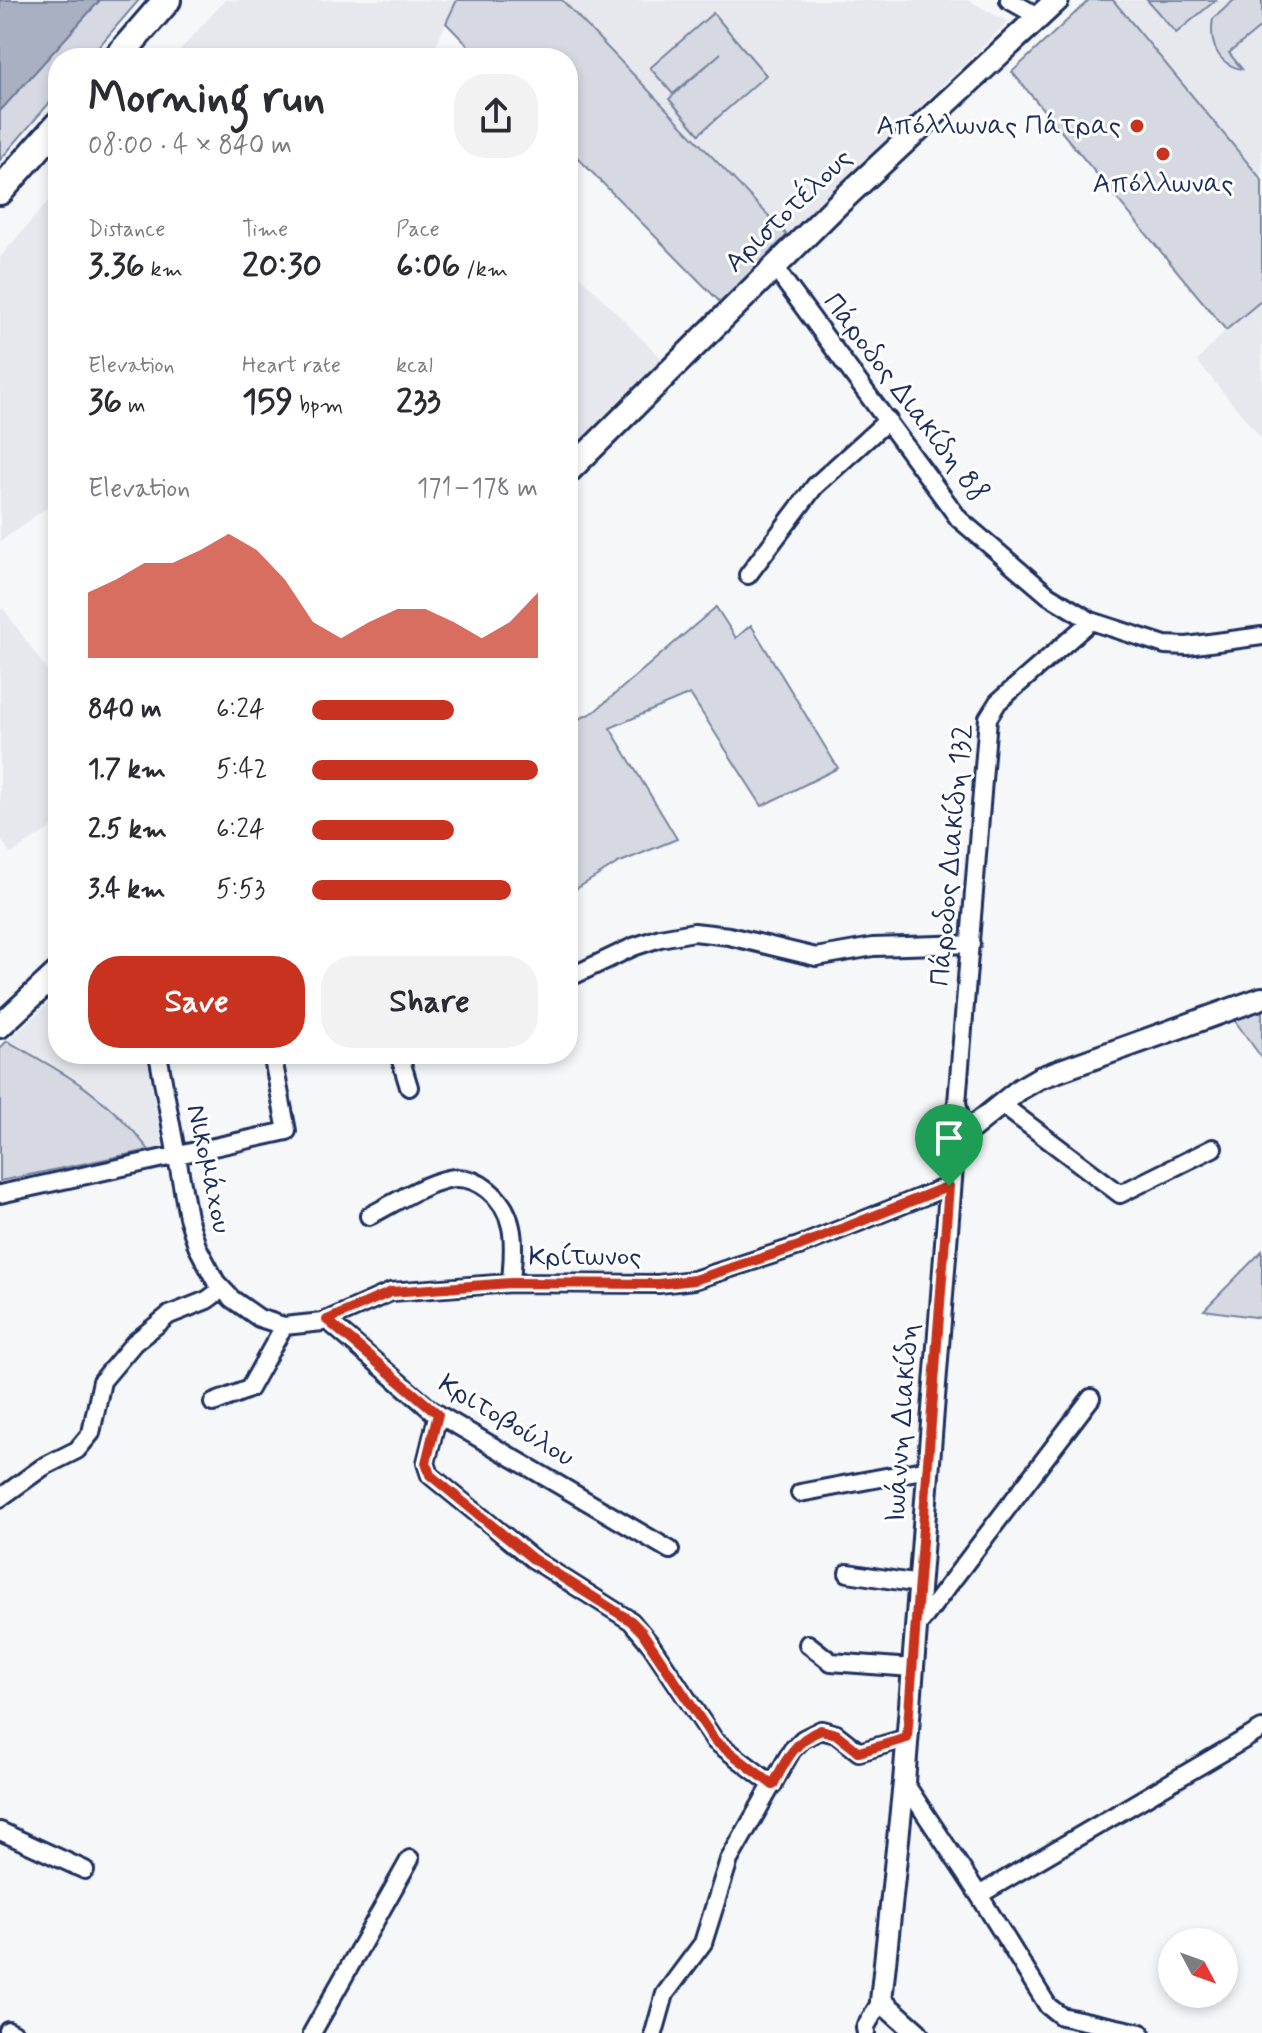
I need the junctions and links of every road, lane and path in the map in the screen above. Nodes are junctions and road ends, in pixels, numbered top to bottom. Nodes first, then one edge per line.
1 (167, 0) edge
2 (1009, 0) edge
3 (1057, 0) edge
4 (1039, 17) junction
5 (126, 48) edge
6 (48, 136) edge
7 (0, 191) edge
8 (774, 267) junction
9 (888, 420) junction
10 (578, 462) edge
11 (748, 575) dead end
12 (1091, 621) junction
13 (1262, 636) edge
14 (971, 944) junction
15 (578, 973) edge
16 (48, 981) edge
17 (1262, 998) edge
18 (0, 1025) edge
19 (160, 1064) edge
20 (276, 1064) edge
21 (402, 1064) edge
22 (409, 1087) dead end
23 (1001, 1104) junction
24 (964, 1136) junction
25 (1213, 1148) dead end
26 (177, 1155) junction
27 (949, 1186) junction
28 (0, 1194) edge
29 (369, 1216) dead end
30 (511, 1283) junction
31 (222, 1289) junction
32 (327, 1320) junction
33 (284, 1326) junction
34 (1091, 1398) dead end
35 (213, 1403) dead end
36 (438, 1414) junction
37 (928, 1469) junction
38 (800, 1493) dead end
39 (0, 1498) edge
40 (670, 1550) dead end
41 (848, 1573) dead end
42 (919, 1584) junction
43 (916, 1628) junction
44 (808, 1644) dead end
45 (912, 1668) junction
46 (1262, 1729) edge
47 (907, 1738) junction
48 (904, 1782) junction
49 (773, 1785) junction
50 (0, 1831) edge
51 (410, 1859) dead end
52 (85, 1870) dead end
53 (979, 1895) junction
54 (881, 2001) junction
55 (312, 2033) edge
56 (654, 2033) edge
57 (866, 2033) edge
58 (917, 2033) edge
59 (1141, 2033) edge

1 - 5 main road
2 - 4 street
3 - 4 main road, Αριστοτέλους
4 - 8 main road, Αριστοτέλους
6 - 7 main road
8 - 9 street, Πάροδος Διακίδη 88
8 - 10 main road, Αριστοτέλους
9 - 11 street
9 - 12 street, Πάροδος Διακίδη 88
12 - 13 street, Πάροδος Διακίδη 88
12 - 14 street, Πάροδος Διακίδη 132
14 - 15 street
14 - 24 street, Πάροδος Διακίδη 132
16 - 18 main road
17 - 23 street, Ιωάννη Διακίδη
19 - 26 street, Νικομάχου
20 - 26 street
21 - 22 street
23 - 24 street, Ιωάννη Διακίδη
23 - 25 street
24 - 27 street, Ιωάννη Διακίδη
26 - 28 street
26 - 31 street, Νικομάχου
27 - 30 street, Κρίτωνος
27 - 37 street, Ιωάννη Διακίδη
29 - 30 street
30 - 32 street, Κρίτωνος
31 - 33 street
31 - 39 street
32 - 33 street, Κρίτωνος
32 - 36 street, Κριτοβούλου
33 - 35 street
34 - 43 street
36 - 40 street, Κριτοβούλου
36 - 49 street
37 - 38 street
37 - 42 street, Ιωάννη Διακίδη
41 - 42 street
42 - 43 street, Ιωάννη Διακίδη
43 - 45 street, Ιωάννη Διακίδη
44 - 45 street
45 - 47 street, Ιωάννη Διακίδη
46 - 53 street
47 - 48 street, Ιωάννη Διακίδη
47 - 49 street
48 - 53 street
48 - 54 street, Ιωάννη Διακίδη
49 - 56 street
50 - 52 street
51 - 55 street
53 - 59 street
54 - 57 street
54 - 58 street

